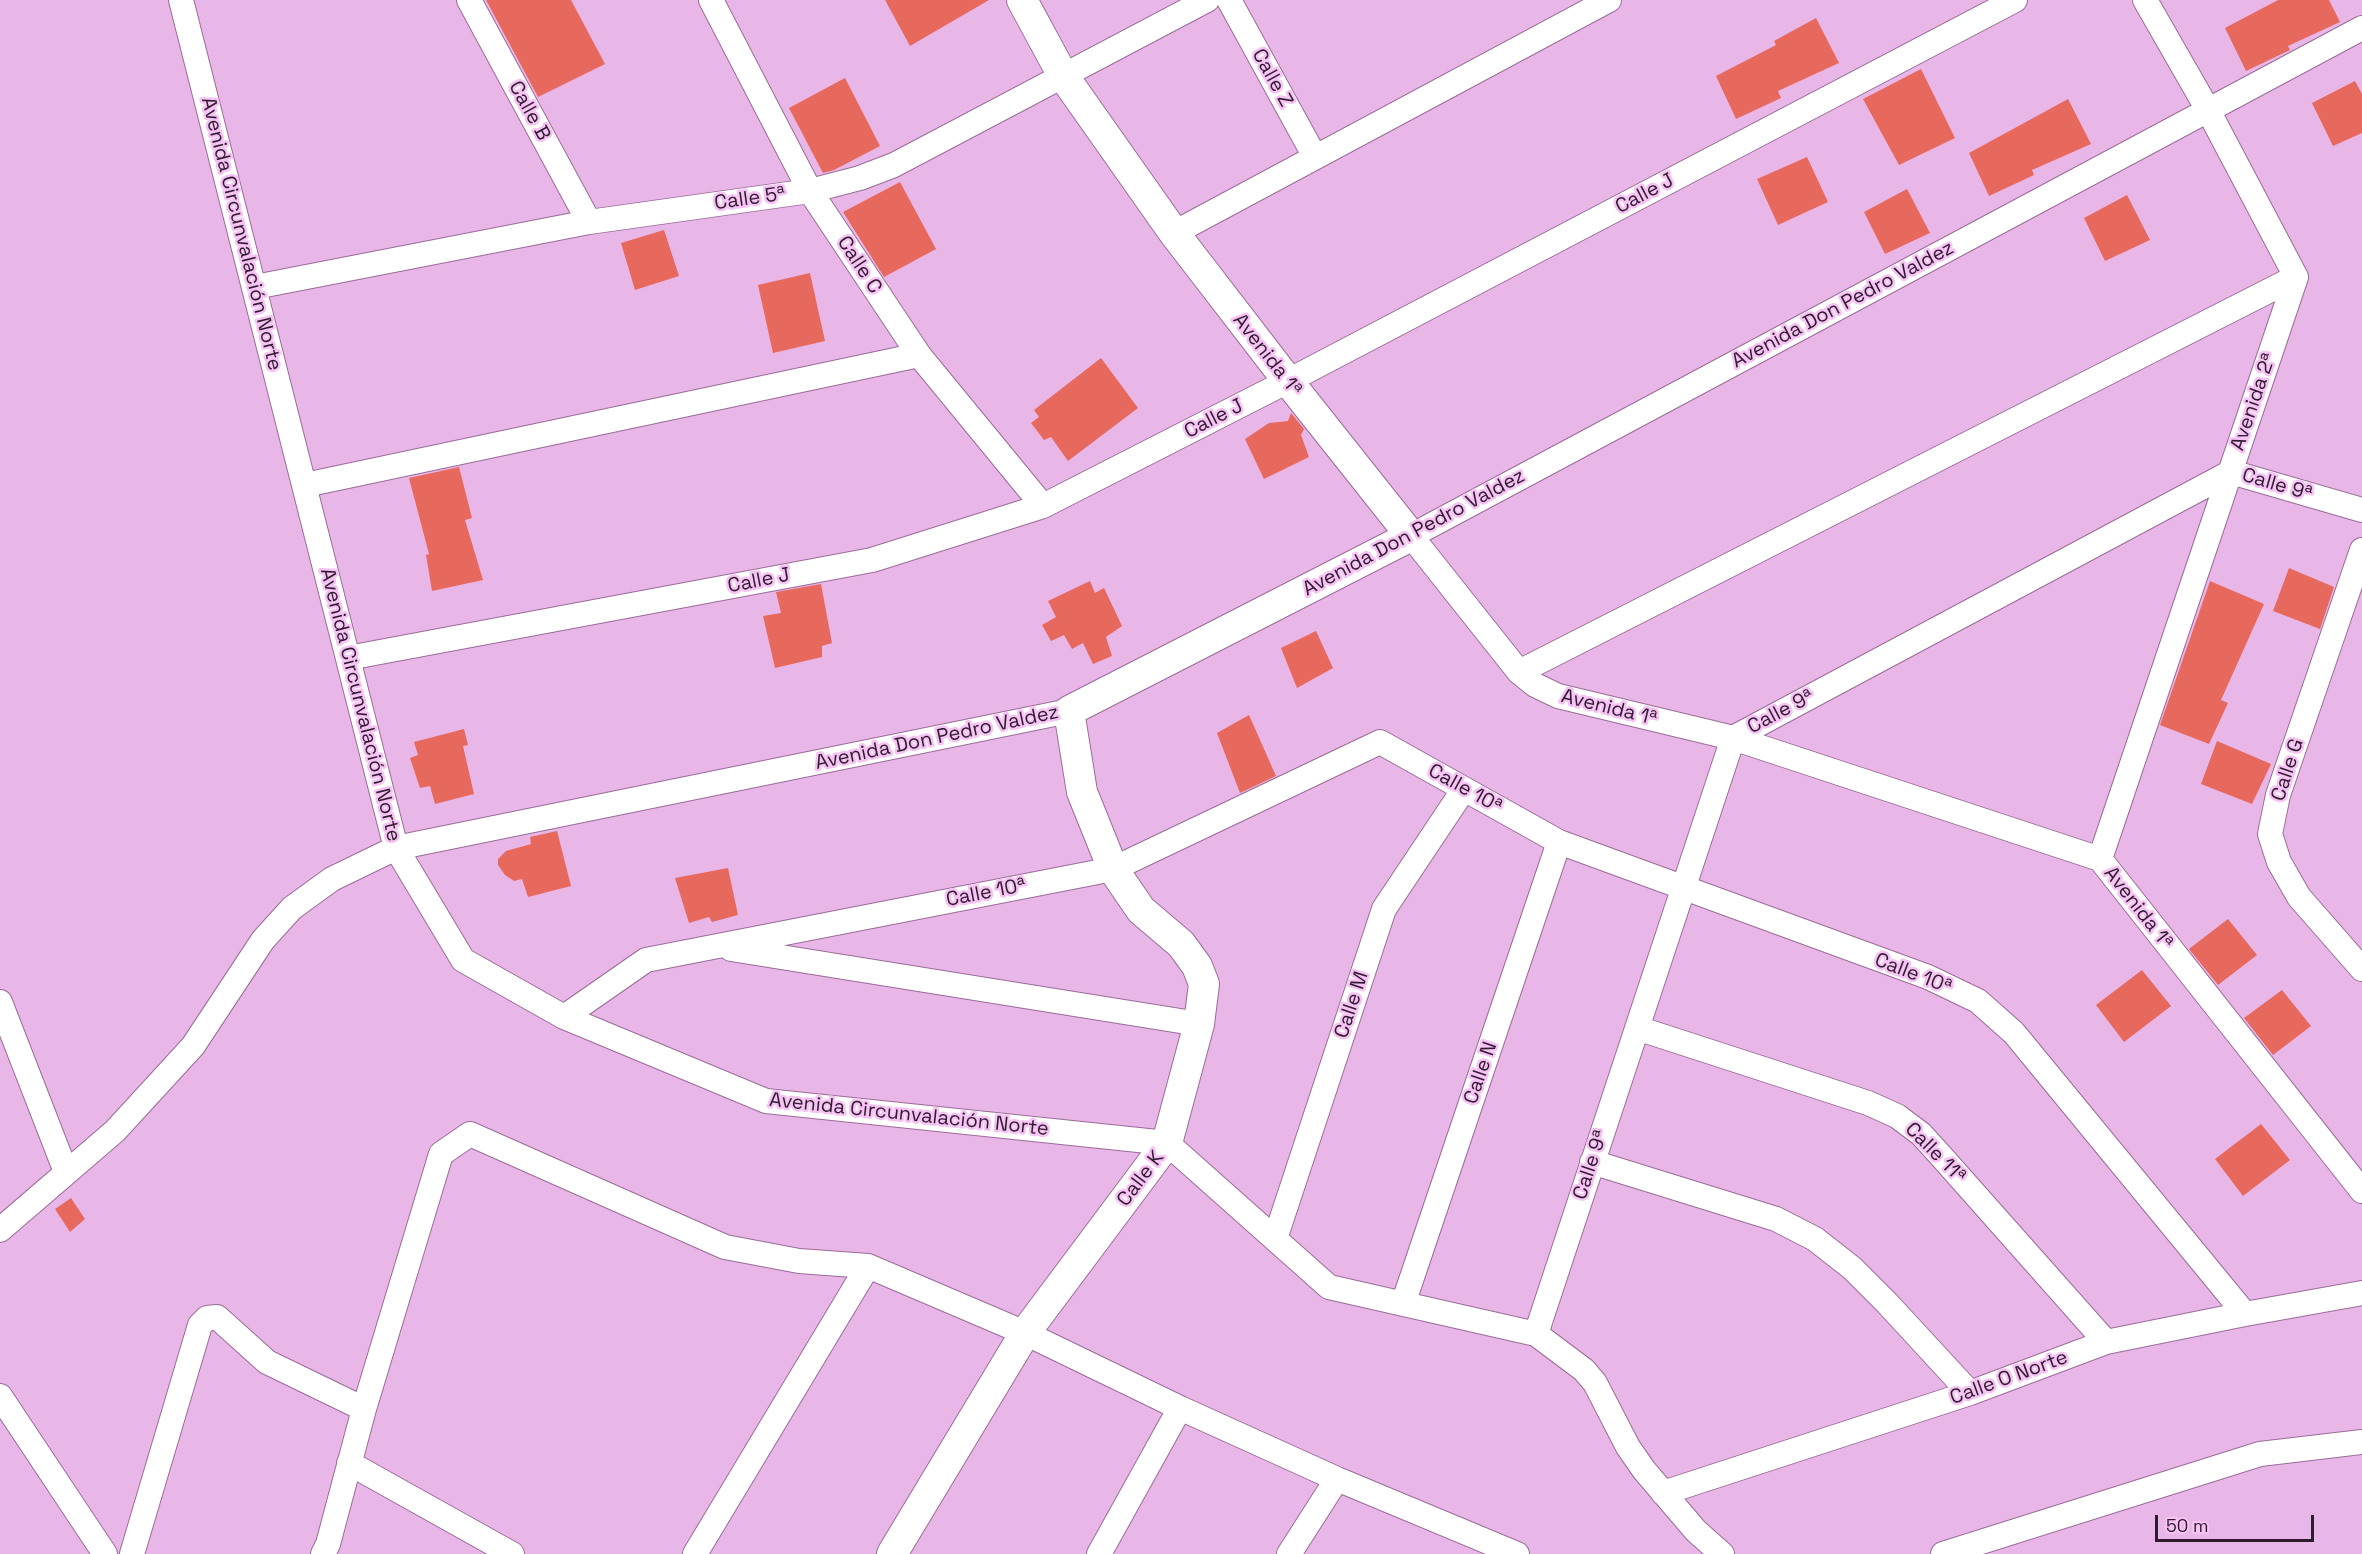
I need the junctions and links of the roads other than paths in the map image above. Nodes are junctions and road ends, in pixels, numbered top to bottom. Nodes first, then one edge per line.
1 (181, 0) edge
2 (469, 0) edge
3 (711, 0) edge
4 (1022, 0) edge
5 (1207, 0) edge
6 (1229, 0) edge
7 (1609, 0) edge
8 (2015, 0) edge
9 (2145, 0) edge
10 (2362, 28) edge
11 (1062, 74) junction
12 (2208, 110) junction
13 (1315, 157) junction
14 (810, 191) junction
15 (589, 222) junction
16 (1174, 233) junction
17 (2296, 277) junction
18 (255, 287) junction
19 (918, 355) junction
20 (1288, 381) junction
21 (2231, 472) junction
22 (304, 485) junction
23 (1043, 506) junction
24 (2362, 510) edge
25 (1411, 536) junction
26 (2362, 550) edge
27 (348, 658) junction
28 (1519, 672) junction
29 (1069, 711) junction
30 (1733, 738) junction
31 (1464, 789) junction
32 (1559, 842) junction
33 (396, 849) junction
34 (2100, 859) junction
35 (1113, 868) junction
36 (1684, 887) junction
37 (714, 946) junction
38 (2362, 969) edge
39 (0, 1002) edge
40 (564, 1017) junction
41 (1199, 1024) junction
42 (1637, 1028) junction
43 (1167, 1143) junction
44 (1592, 1162) junction
45 (66, 1172) junction
46 (2358, 1175) edge
47 (0, 1230) edge
48 (1275, 1239) junction
49 (868, 1266) junction
50 (2362, 1293) edge
51 (1403, 1304) junction
52 (2245, 1314) junction
53 (1025, 1333) junction
54 (1536, 1334) junction
55 (2106, 1342) junction
56 (1970, 1393) junction
57 (0, 1396) edge
58 (364, 1408) junction
59 (1180, 1408) junction
60 (2362, 1442) edge
61 (349, 1463) junction
62 (1336, 1479) junction
63 (1663, 1493) junction
64 (476, 1545) edge
65 (105, 1554) edge
66 (132, 1554) edge
67 (323, 1554) edge
68 (512, 1554) edge
69 (695, 1554) edge
70 (892, 1554) edge
71 (1098, 1554) edge
72 (1289, 1554) edge
73 (1517, 1554) edge
74 (1722, 1554) edge
75 (1943, 1554) edge

1 - 18 street, Avenida Circunvalación Norte
2 - 15 street, Calle B
3 - 14 street, Calle C
4 - 11 street, Avenida 1ª
5 - 11 street, Calle 5ª
6 - 13 street, Calle Z
7 - 13 street
8 - 20 street, Calle J
9 - 12 street
10 - 12 street, Avenida Don Pedro Valdez
11 - 14 street, Calle 5ª
11 - 16 street, Avenida 1ª
12 - 17 street
12 - 25 street, Avenida Don Pedro Valdez
13 - 16 street
14 - 15 street, Calle 5ª
14 - 19 street, Calle C
15 - 18 street, Calle 5ª
16 - 20 street, Avenida 1ª
17 - 21 street, Avenida 2ª
17 - 28 street
18 - 22 street, Avenida Circunvalación Norte
19 - 22 street
19 - 23 street, Calle C
20 - 23 street, Calle J
20 - 25 street, Avenida 1ª
21 - 24 street, Calle 9ª
21 - 30 street, Calle 9ª
21 - 34 street, Avenida 2ª
22 - 27 street, Avenida Circunvalación Norte
23 - 27 street, Calle J
25 - 28 street, Avenida 1ª
25 - 29 street, Avenida Don Pedro Valdez
26 - 38 street, Calle G
27 - 33 street, Avenida Circunvalación Norte
28 - 30 street, Avenida 1ª
29 - 33 street, Avenida Don Pedro Valdez
29 - 35 street, Calle K
30 - 34 street, Avenida 1ª
30 - 36 street, Calle 9ª
31 - 32 street, Calle 10ª
31 - 35 street, Calle 10ª
31 - 48 street, Calle M
32 - 36 street, Calle 10ª
32 - 51 street, Calle N
33 - 40 street, Avenida Circunvalación Norte
33 - 45 street, Avenida Don Pedro Valdez
34 - 46 street, Avenida 1ª
35 - 37 street, Calle 10ª
35 - 41 street, Calle K
36 - 42 street, Calle 9ª
36 - 52 street, Calle 10ª
37 - 40 street, Calle 10ª
37 - 41 street
39 - 45 street
40 - 43 street, Avenida Circunvalación Norte
41 - 43 street, Calle K
42 - 44 street, Calle 9ª
42 - 55 street, Calle 11ª
43 - 48 street
43 - 53 street, Calle K
44 - 54 street, Calle 9ª
44 - 56 street
45 - 47 street, Avenida Don Pedro Valdez
48 - 51 street
49 - 53 street
49 - 58 street
49 - 69 street
50 - 52 street, Calle O Norte
51 - 54 street
52 - 55 street, Calle O Norte
53 - 59 street
53 - 70 street, Calle K
54 - 63 street
55 - 56 street, Calle O Norte
56 - 63 street, Calle O Norte
57 - 65 street
58 - 61 street
58 - 66 street
59 - 62 street
59 - 71 street
60 - 75 street
61 - 64 street
61 - 67 street
62 - 72 street
62 - 73 street
63 - 74 street
64 - 68 street

